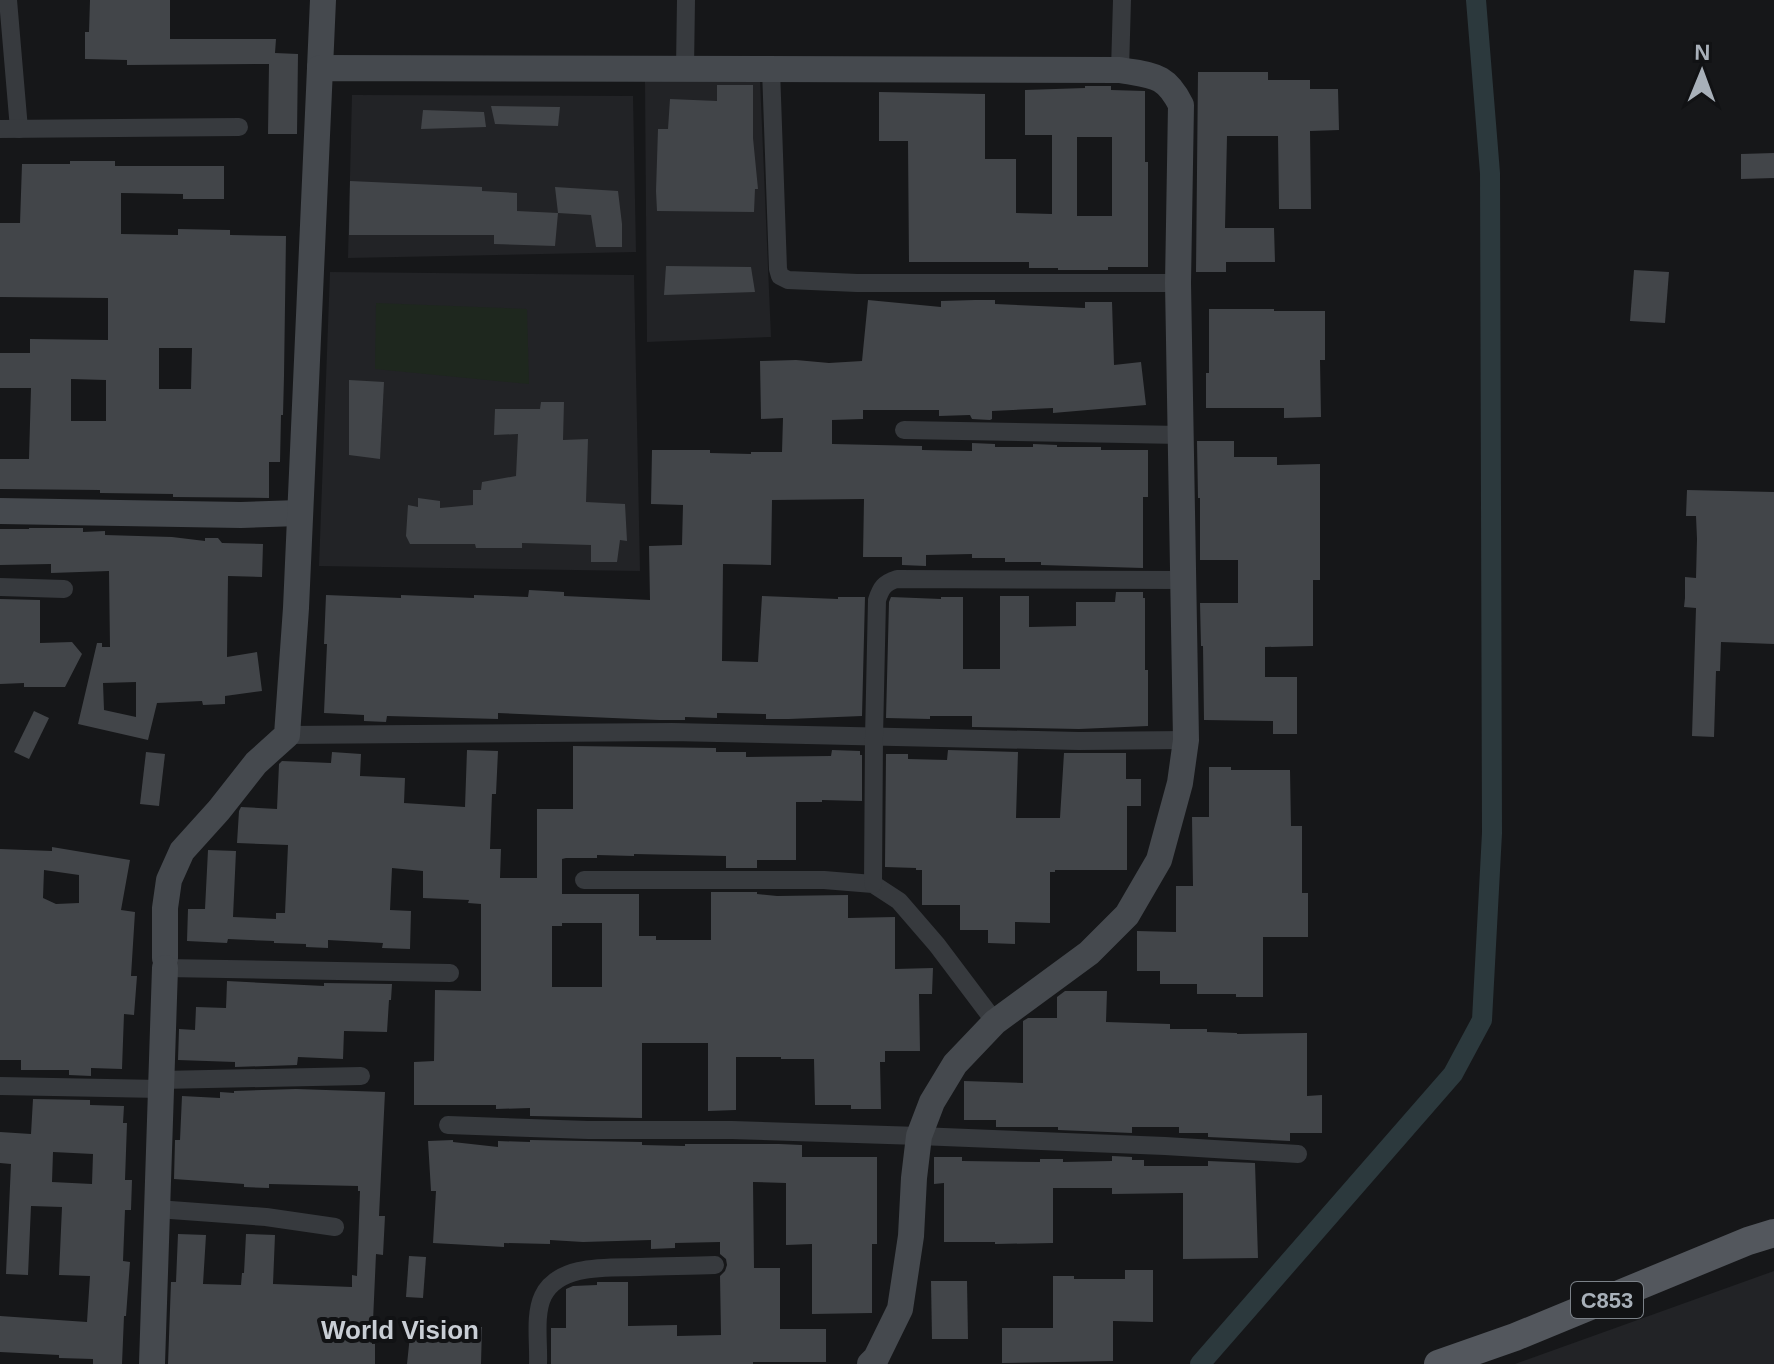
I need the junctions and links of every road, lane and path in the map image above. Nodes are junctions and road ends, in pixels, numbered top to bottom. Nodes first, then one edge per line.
1 (8, 0) edge
2 (323, 0) edge
3 (686, 0) edge
4 (1122, 0) edge
5 (320, 68) junction
6 (685, 68) junction
7 (771, 69) junction
8 (1120, 70) junction
9 (239, 127) dead end
10 (10, 129) edge
11 (1178, 283) junction
12 (904, 430) dead end
13 (1181, 435) junction
14 (0, 511) edge
15 (299, 513) junction
16 (1183, 580) junction
17 (0, 587) edge
18 (64, 589) dead end
19 (287, 735) junction
20 (874, 737) junction
21 (1186, 740) junction
22 (584, 880) dead end
23 (873, 884) junction
24 (165, 963) junction
25 (450, 973) dead end
26 (995, 1022) junction
27 (361, 1076) dead end
28 (161, 1084) junction
29 (0, 1086) edge
30 (448, 1125) dead end
31 (919, 1136) junction
32 (1298, 1154) dead end
33 (157, 1209) junction
34 (335, 1227) dead end
35 (1774, 1233) edge
36 (715, 1265) dead end
37 (152, 1364) edge
38 (538, 1364) edge
39 (870, 1364) edge
40 (1438, 1364) edge

1 - 10 street
2 - 5 street
3 - 6 street
4 - 8 street
5 - 6 street
5 - 15 street
6 - 7 street
7 - 8 street
7 - 11 street
8 - 11 street
9 - 10 street
11 - 13 street
12 - 13 street
13 - 16 street
14 - 15 street
15 - 19 street
16 - 20 street
16 - 21 street
17 - 18 street
19 - 20 street
19 - 24 street
20 - 21 street
20 - 23 street
21 - 26 street
22 - 23 street
23 - 26 street
24 - 25 street
24 - 28 street
26 - 31 street
27 - 28 street
28 - 29 street
28 - 33 street
30 - 31 street
31 - 32 street
31 - 39 street
33 - 34 street
33 - 37 street
35 - 40 main road, C853
36 - 38 street

